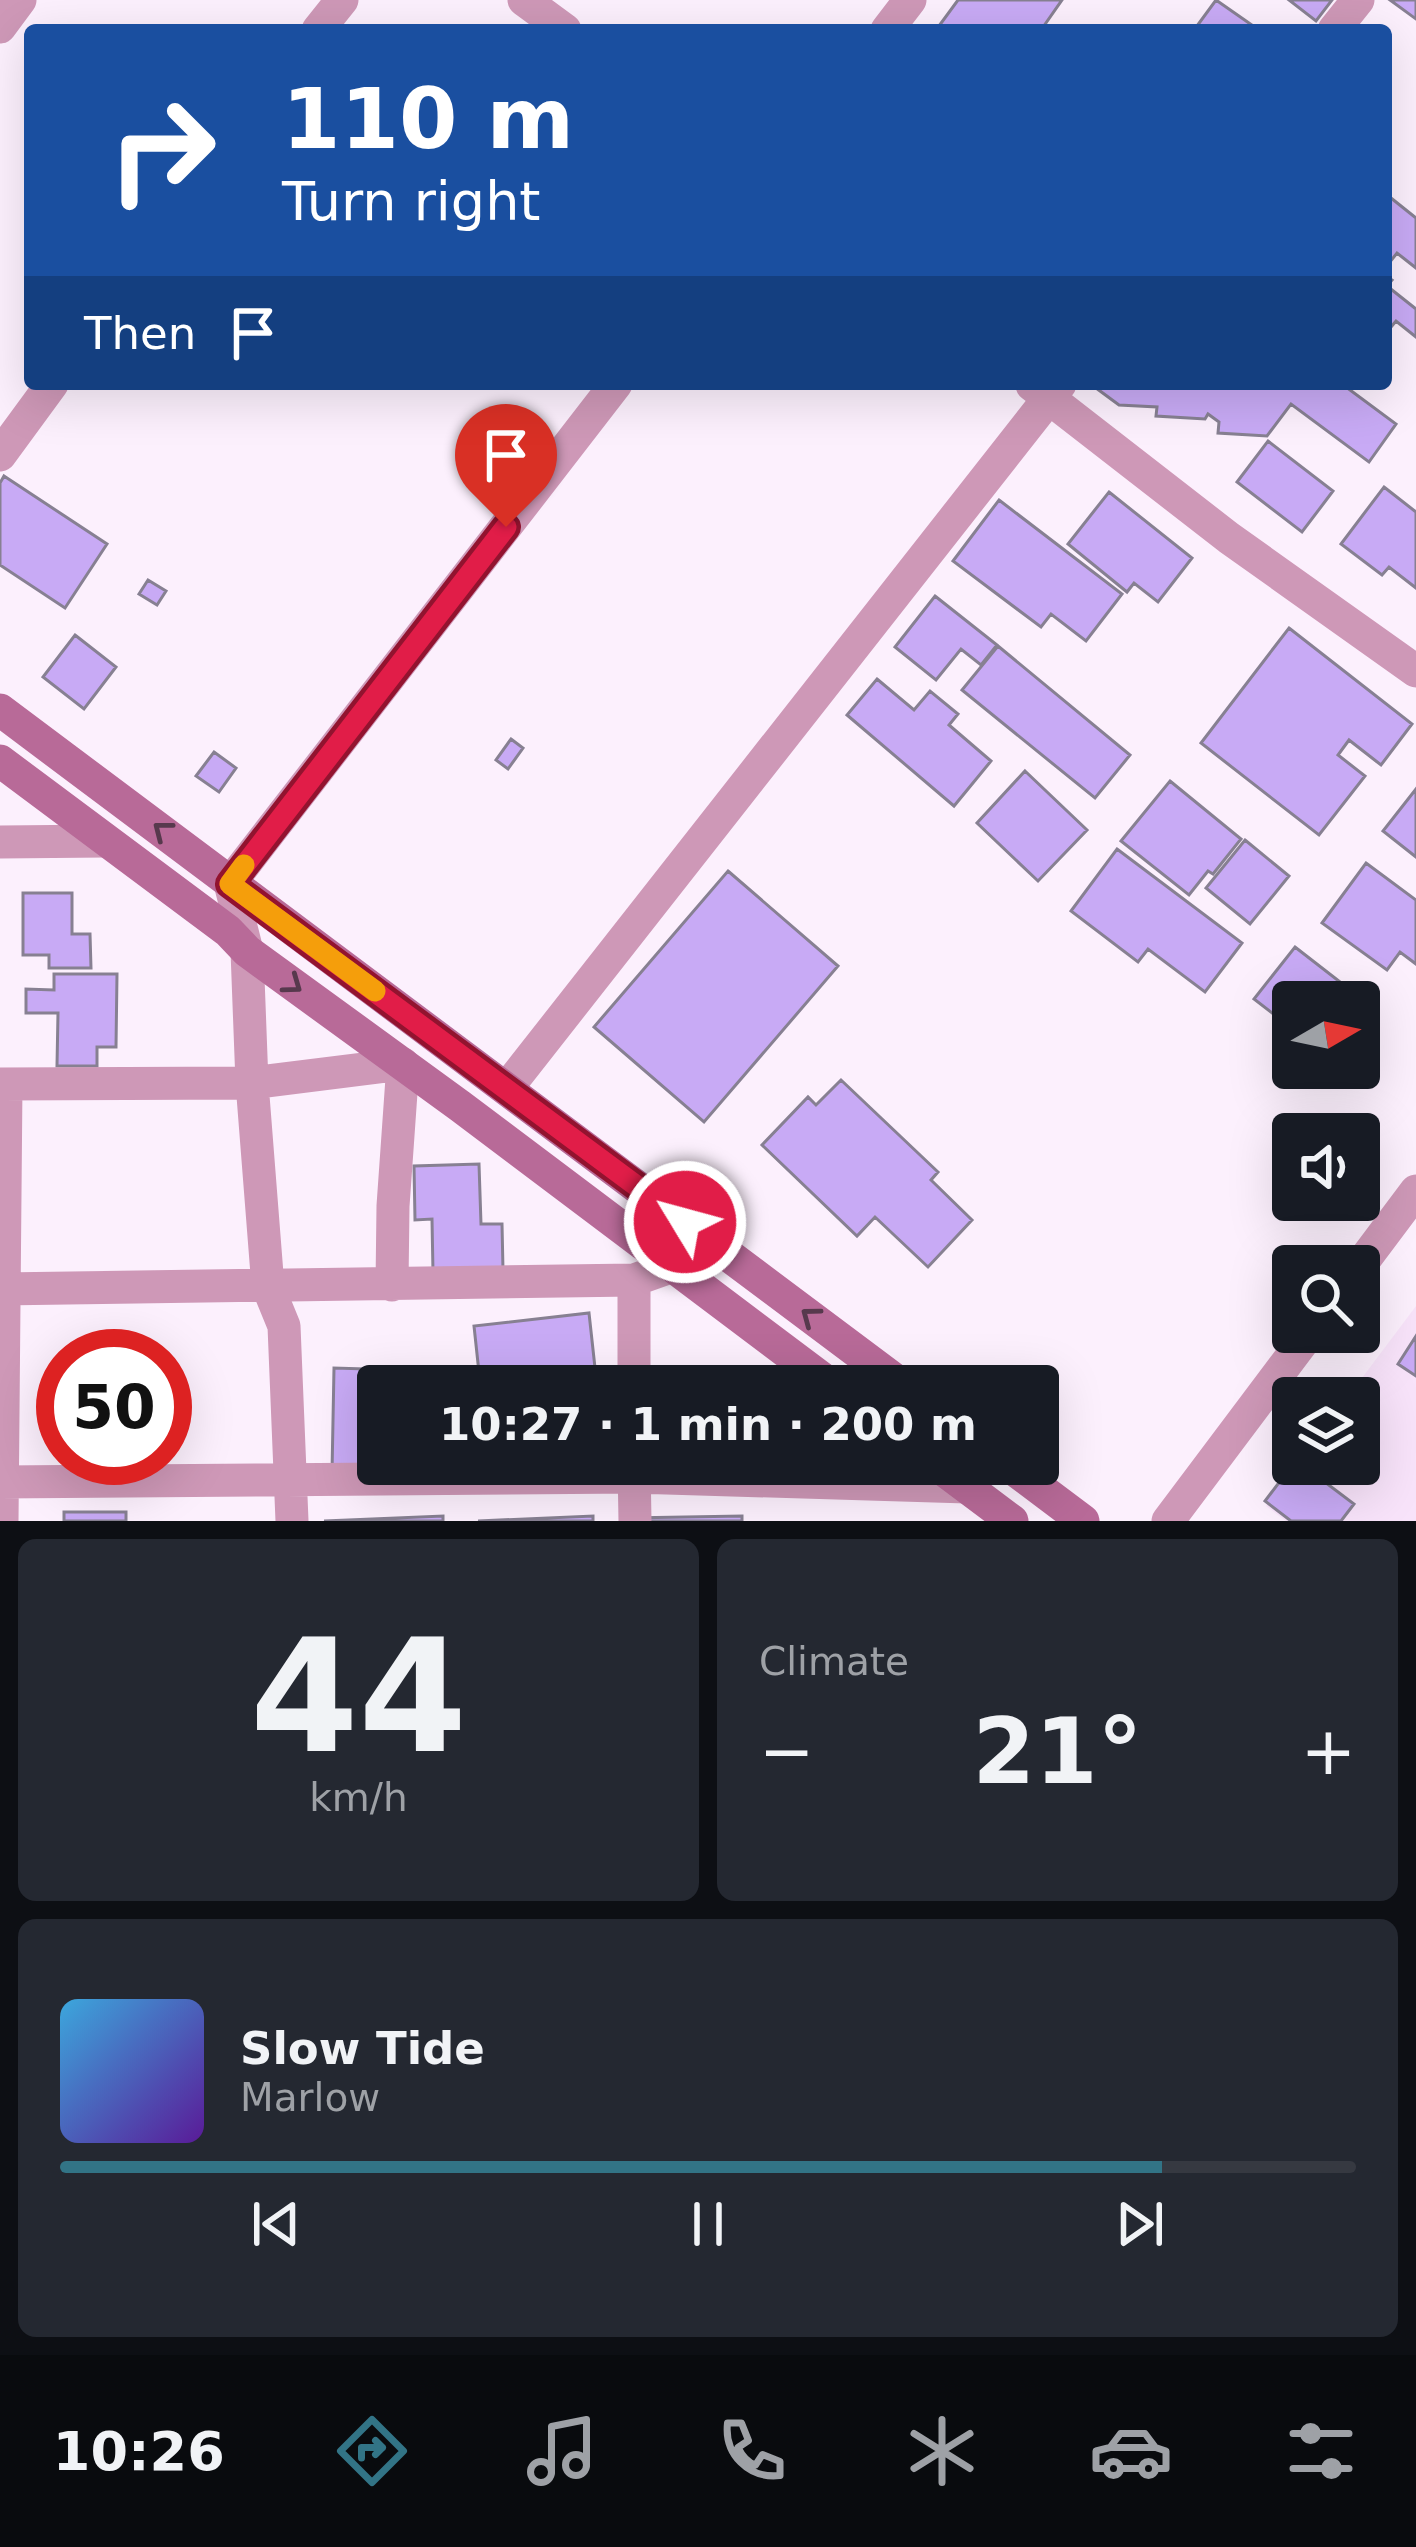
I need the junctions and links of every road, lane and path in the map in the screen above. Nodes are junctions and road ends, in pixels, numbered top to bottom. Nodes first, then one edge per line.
1 (20, 0) edge
2 (342, 0) edge
3 (524, 0) edge
4 (910, 0) edge
5 (1358, 0) edge
6 (323, 24) edge
7 (557, 24) edge
8 (892, 24) edge
9 (1339, 24) edge
10 (0, 27) edge
11 (48, 390) edge
12 (611, 390) edge
13 (1046, 390) edge
14 (1048, 390) edge
15 (0, 455) edge
16 (1416, 671) edge
17 (0, 710) edge
18 (0, 761) edge
19 (106, 841) junction
20 (0, 842) edge
21 (230, 884) junction
22 (247, 951) junction
23 (403, 1064) junction
24 (252, 1083) junction
25 (3, 1084) edge
26 (506, 1088) junction
27 (1416, 1191) edge
28 (1376, 1245) edge
29 (721, 1249) junction
30 (673, 1266) junction
31 (634, 1280) junction
32 (392, 1285) junction
33 (268, 1287) junction
34 (2, 1289) edge
35 (1294, 1353) edge
36 (634, 1365) edge
37 (804, 1365) edge
38 (875, 1365) edge
39 (357, 1477) edge
40 (290, 1479) junction
41 (1, 1482) edge
42 (634, 1485) edge
43 (925, 1485) edge
44 (964, 1485) edge
45 (1035, 1485) edge
46 (967, 1487) junction
47 (2, 1521) edge
48 (292, 1521) edge
49 (634, 1521) edge
50 (1012, 1521) edge
51 (1083, 1521) edge
52 (1168, 1521) edge

1 - 10 street
2 - 6 street
3 - 7 street
4 - 8 street
5 - 9 street
11 - 15 street
12 - 21 street
13 - 26 street
14 - 16 street
21 -> 17 main road
18 - 19 main road
19 - 20 street
19 - 22 main road
21 - 22 street
21 - 26 main road
22 -> 23 main road
22 - 24 street
23 - 24 street
23 - 30 main road
23 - 32 street
24 - 25 street
24 - 33 street
25 - 34 street
26 - 29 main road
27 - 28 street
29 - 30 street
38 -> 29 main road
30 - 31 street
30 - 37 main road
31 - 32 street
31 - 36 street
32 - 33 street
33 - 34 street
33 - 40 street
34 - 41 street
35 - 52 street
39 - 40 street
40 - 41 street
40 - 48 street
41 - 47 street
42 - 49 street
43 - 46 street
44 - 46 main road
45 - 51 main road
46 - 50 main road

